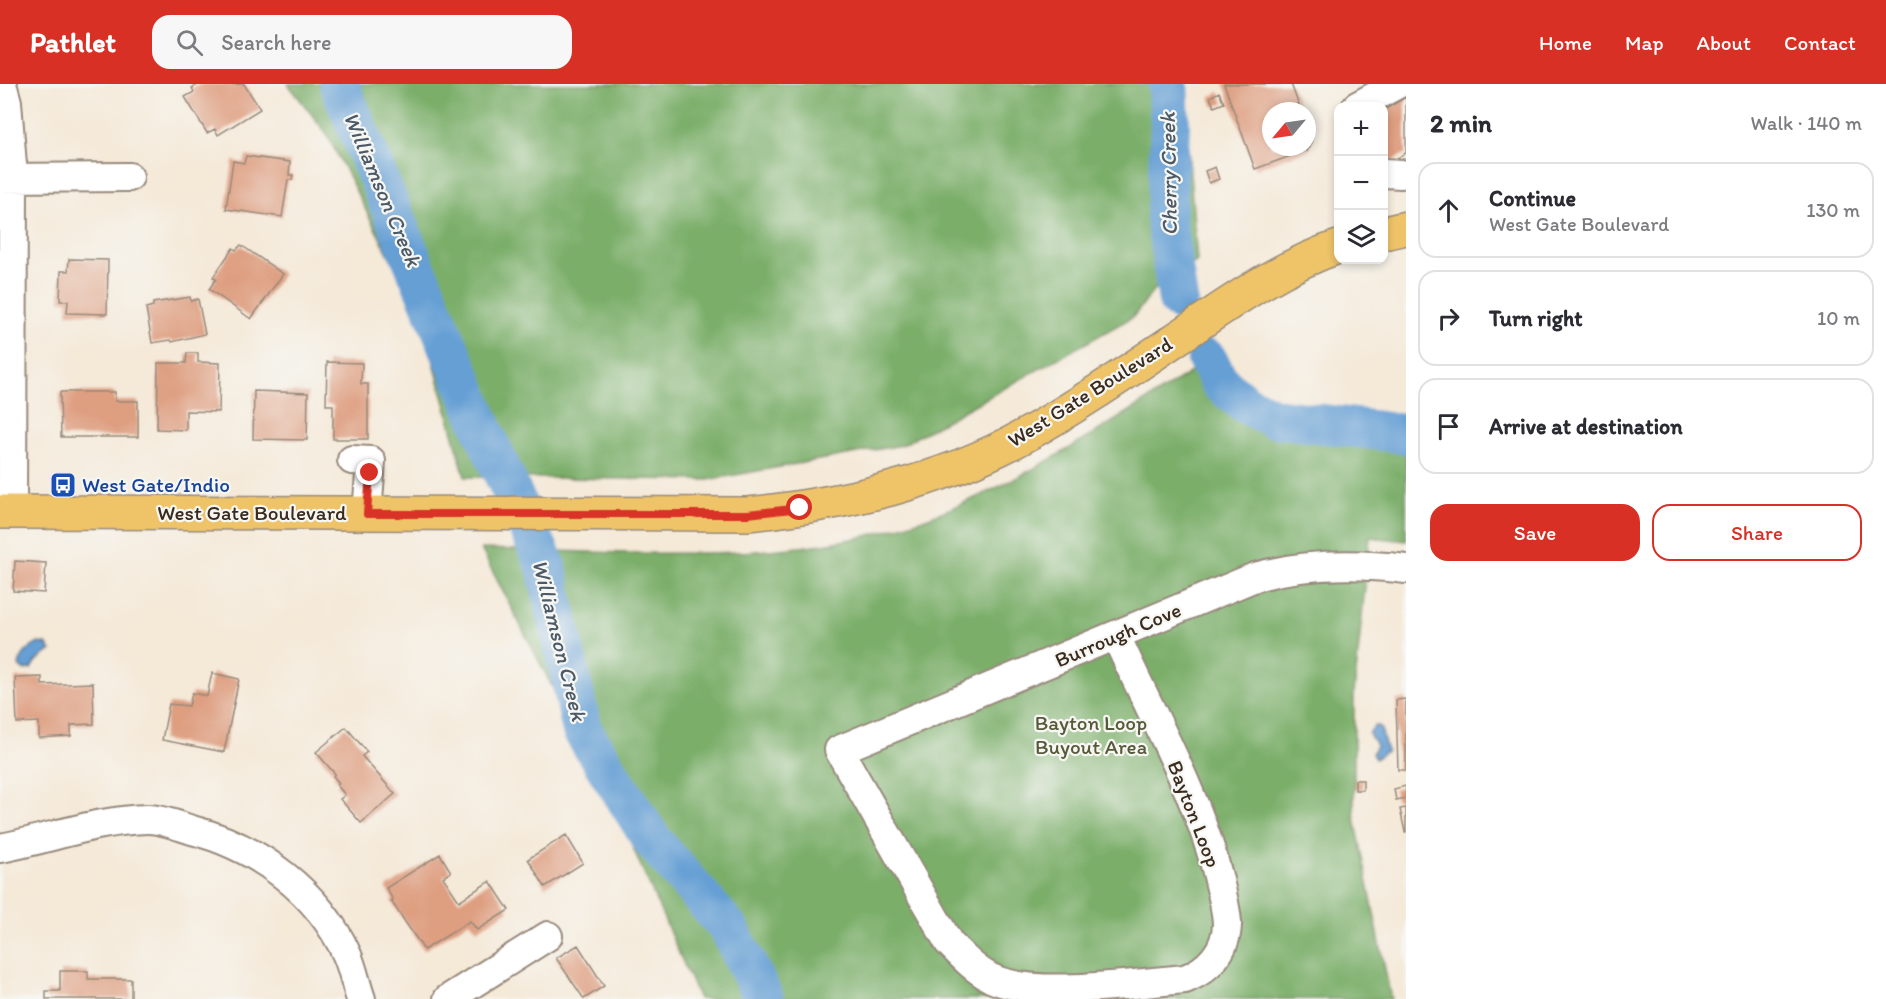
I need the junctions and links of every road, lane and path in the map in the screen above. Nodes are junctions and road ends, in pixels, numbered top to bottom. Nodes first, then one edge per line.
1 (2, 84) edge
2 (1398, 84) edge
3 (1364, 102) edge
4 (129, 177) dead end
5 (7, 178) edge
6 (1406, 228) edge
7 (1388, 232) edge
8 (1334, 249) edge
9 (370, 461) dead end
10 (6, 512) edge
11 (367, 514) junction
12 (1406, 569) edge
13 (1116, 636) junction
14 (839, 750) joint
15 (0, 848) edge
16 (548, 936) dead end
17 (361, 999) edge
18 (448, 999) edge

1 - 5 street
2 - 3 street
4 - 5 street
5 - 10 street
6 - 7 main road
8 - 11 main road, West Gate Boulevard
9 - 11 street
10 - 11 main road, West Gate Boulevard
12 - 13 street, Burrough Cove
13 - 14 street, Burrough Cove
13 - 14 street, Bayton Loop
15 - 17 street
16 - 18 street

